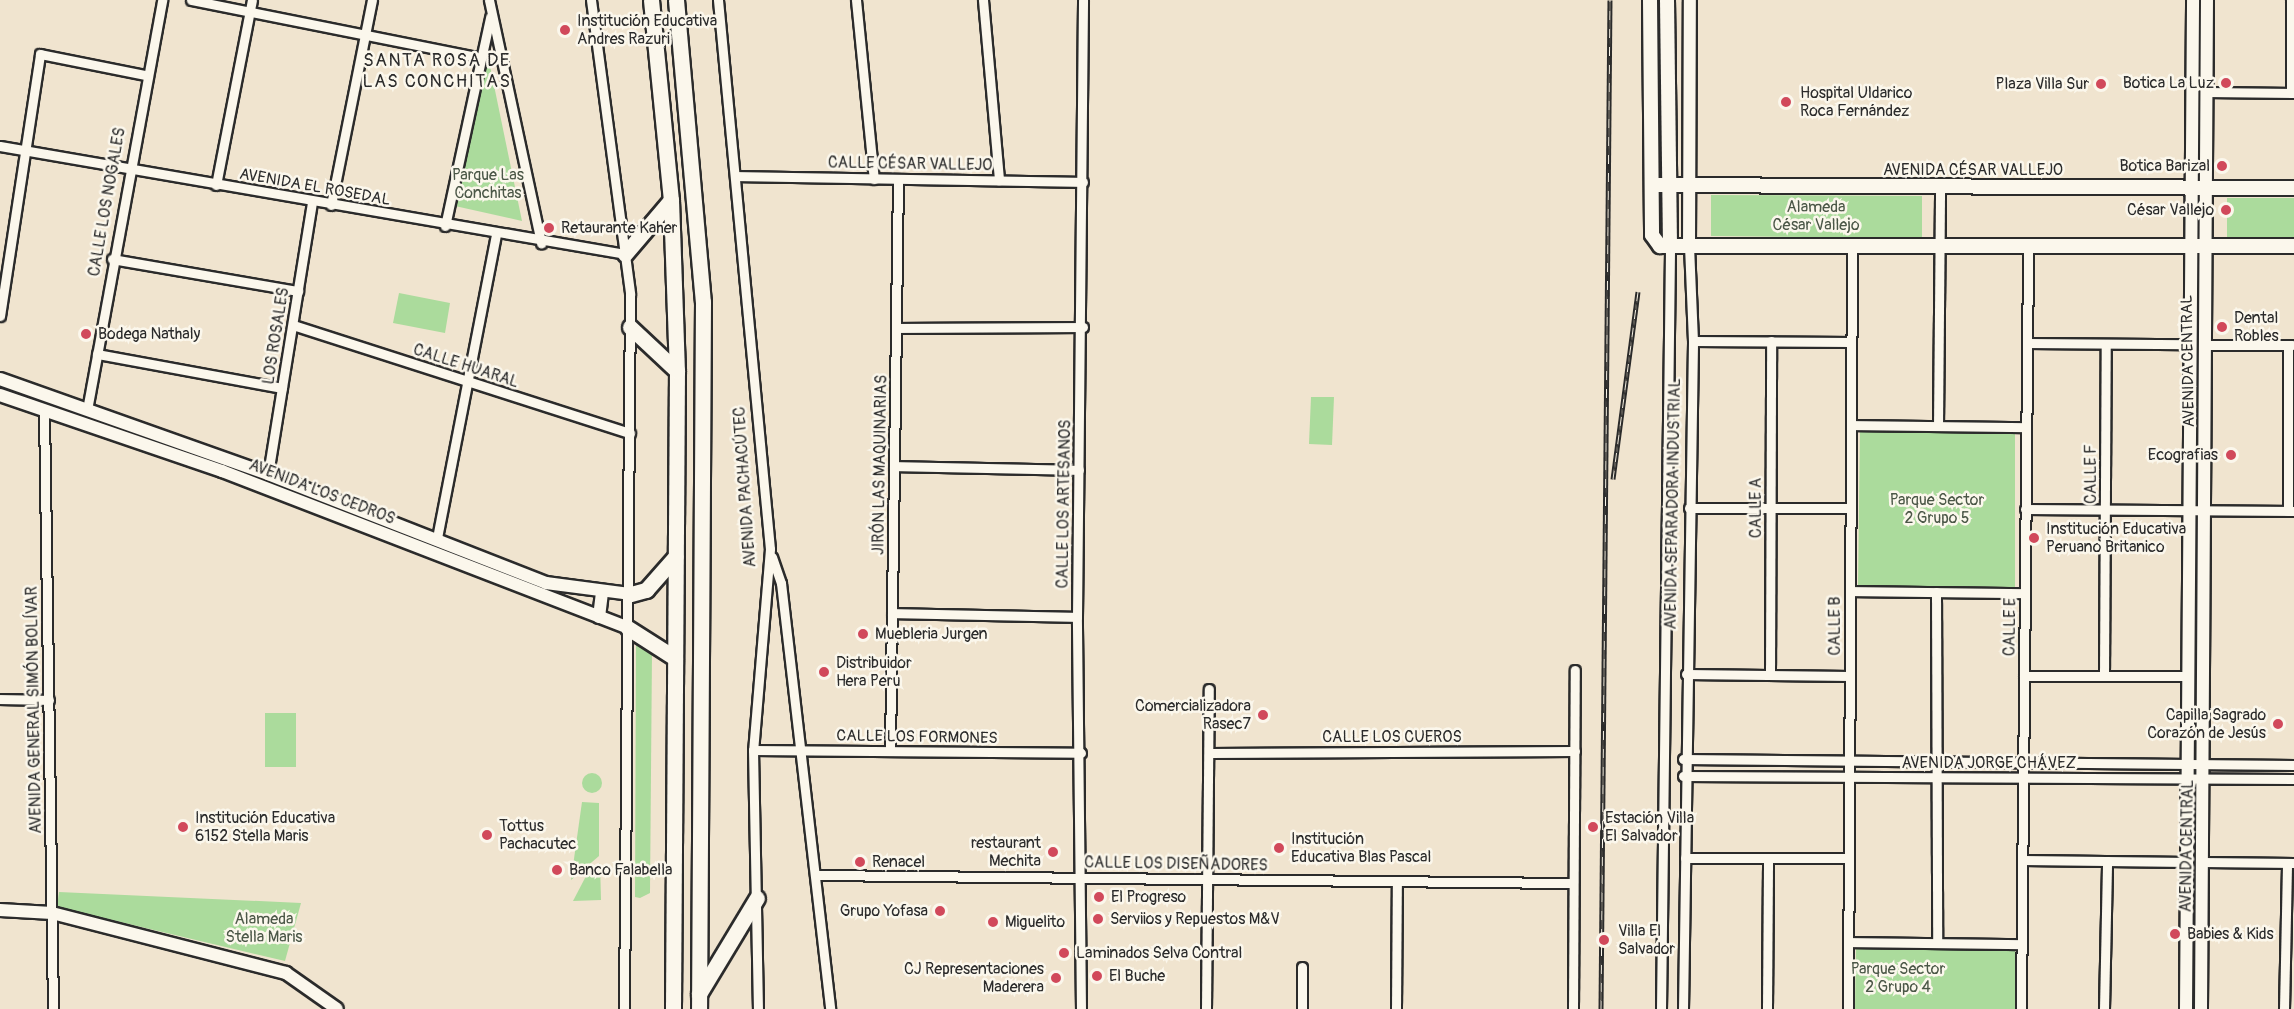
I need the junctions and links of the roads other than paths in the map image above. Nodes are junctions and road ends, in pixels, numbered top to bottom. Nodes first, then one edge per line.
1 (162, 0) edge
2 (191, 0) edge
3 (252, 0) edge
4 (372, 0) edge
5 (489, 0) edge
6 (591, 0) edge
7 (651, 0) edge
8 (676, 0) edge
9 (718, 0) edge
10 (856, 0) edge
11 (983, 0) edge
12 (1083, 0) edge
13 (1650, 0) edge
14 (1667, 0) edge
15 (1690, 0) edge
16 (2193, 0) edge
17 (2207, 0) edge
18 (2291, 0) edge
19 (250, 12) junction
20 (491, 12) junction
21 (365, 35) junction
22 (480, 58) junction
23 (145, 75) junction
24 (2206, 92) junction
25 (2292, 93) edge
26 (0, 146) edge
27 (26, 151) junction
28 (127, 169) junction
29 (737, 176) junction
30 (874, 178) junction
31 (898, 179) junction
32 (999, 180) junction
33 (1083, 182) junction
34 (216, 184) junction
35 (1652, 185) junction
36 (1689, 185) junction
37 (1670, 186) junction
38 (1940, 186) junction
39 (2198, 187) junction
40 (2294, 188) edge
41 (671, 200) junction
42 (312, 202) junction
43 (331, 205) junction
44 (446, 225) junction
45 (496, 234) junction
46 (541, 243) junction
47 (1852, 244) junction
48 (1939, 245) junction
49 (2198, 245) junction
50 (2028, 246) junction
51 (2294, 246) edge
52 (1670, 247) junction
53 (1689, 247) junction
54 (625, 254) junction
55 (112, 259) junction
56 (298, 291) junction
57 (0, 316) edge
58 (292, 325) junction
59 (630, 327) junction
60 (1083, 327) junction
61 (897, 328) junction
62 (1693, 340) junction
63 (1771, 341) junction
64 (1851, 342) junction
65 (2027, 343) junction
66 (2106, 344) junction
67 (2190, 344) junction
68 (2204, 345) junction
69 (2291, 345) edge
70 (97, 354) junction
71 (677, 371) junction
72 (0, 379) edge
73 (467, 382) junction
74 (282, 388) junction
75 (0, 395) edge
76 (44, 410) junction
77 (87, 410) junction
78 (1851, 425) junction
79 (1938, 426) junction
80 (2026, 427) junction
81 (630, 433) junction
82 (894, 466) junction
83 (1079, 470) junction
84 (268, 474) junction
85 (677, 503) junction
86 (704, 503) junction
87 (1771, 507) junction
88 (1689, 508) junction
89 (1850, 508) junction
90 (2025, 509) junction
91 (2105, 510) junction
92 (2192, 510) junction
93 (2207, 510) junction
94 (2291, 511) edge
95 (437, 538) junction
96 (770, 549) junction
97 (676, 556) junction
98 (602, 591) junction
99 (1850, 591) junction
100 (1936, 592) junction
101 (2025, 593) junction
102 (631, 594) junction
103 (892, 613) junction
104 (599, 617) junction
105 (1077, 617) junction
106 (628, 628) junction
107 (675, 658) junction
108 (1575, 670) dead end
109 (1686, 674) junction
110 (1770, 675) junction
111 (1849, 676) junction
112 (2024, 676) junction
113 (2104, 676) junction
114 (2188, 676) junction
115 (1209, 689) dead end
116 (0, 699) edge
117 (48, 700) junction
118 (753, 750) junction
119 (800, 750) junction
120 (890, 751) junction
121 (1575, 751) junction
122 (1080, 753) junction
123 (1209, 753) junction
124 (1683, 759) junction
125 (1935, 760) junction
126 (1849, 761) junction
127 (2023, 761) junction
128 (2187, 764) junction
129 (2205, 765) junction
130 (2294, 765) edge
131 (1683, 776) junction
132 (1849, 777) junction
133 (1935, 778) junction
134 (2023, 778) junction
135 (2186, 779) junction
136 (2204, 779) junction
137 (2294, 779) edge
138 (1685, 858) junction
139 (1768, 858) junction
140 (1848, 858) junction
141 (2023, 861) junction
142 (2107, 861) junction
143 (2188, 862) junction
144 (2203, 862) junction
145 (2290, 863) edge
146 (816, 875) junction
147 (1081, 878) junction
148 (1207, 879) junction
149 (1397, 881) junction
150 (1573, 883) junction
151 (758, 898) junction
152 (0, 910) edge
153 (52, 914) junction
154 (1848, 942) junction
155 (1937, 943) junction
156 (2022, 944) junction
157 (1302, 967) dead end
158 (699, 1002) edge
159 (332, 1007) edge
160 (53, 1009) edge
161 (624, 1009) edge
162 (673, 1009) edge
163 (758, 1009) edge
164 (830, 1009) edge
165 (1082, 1009) edge
166 (1206, 1009) edge
167 (1302, 1009) edge
168 (1396, 1009) edge
169 (1573, 1009) edge
170 (1661, 1009) edge
171 (1683, 1009) edge
172 (1767, 1009) edge
173 (1848, 1009) edge
174 (2021, 1009) edge
175 (2104, 1009) edge
176 (2186, 1009) edge
177 (2201, 1009) edge
178 (2284, 1009) edge

1 - 23 street, CALLE LOS NOGALES
2 - 19 street
3 - 19 street
4 - 21 street
5 - 20 street
6 - 54 street
7 - 41 main road
8 - 86 main road
9 - 29 street, AVENIDA PACHACÚTEC
10 - 30 street
11 - 32 street
12 - 33 street, CALLE LOS ARTESANOS
13 - 35 main road
14 - 37 main road, AVENIDA SEPARADORA INDUSTRIAL
15 - 36 street, AVENIDA SEPARADORA INDUSTRIAL
16 - 39 street, AVENIDA CENTRAL
17 - 24 street, AVENIDA CENTRAL
18 - 25 street
19 - 21 street
19 - 34 street
20 - 22 street
20 - 46 street
21 - 22 street
21 - 43 street
22 - 44 street
23 - 27 street
23 - 28 street, CALLE LOS NOGALES
24 - 25 street
24 - 39 street, AVENIDA CENTRAL
26 - 27 street, AVENIDA EL ROSEDAL
27 - 28 street, AVENIDA EL ROSEDAL
27 - 57 street
28 - 34 street, AVENIDA EL ROSEDAL
28 - 55 street, CALLE LOS NOGALES
29 - 30 street, CALLE CÉSAR VALLEJO
29 - 96 street, AVENIDA PACHACÚTEC
30 - 31 street, CALLE CÉSAR VALLEJO
31 - 32 street, CALLE CÉSAR VALLEJO
31 - 61 street, JIRÓN LAS MAQUINARIAS
32 - 33 street, CALLE CÉSAR VALLEJO
33 - 60 street, CALLE LOS ARTESANOS
34 - 42 street, AVENIDA EL ROSEDAL
35 - 37 main road, AVENIDA CÉSAR VALLEJO
35 - 52 main road
36 - 37 main road, AVENIDA CÉSAR VALLEJO
36 - 38 main road, AVENIDA CÉSAR VALLEJO
36 - 53 street, AVENIDA SEPARADORA INDUSTRIAL
37 - 52 main road, AVENIDA SEPARADORA INDUSTRIAL
38 - 39 main road, AVENIDA CÉSAR VALLEJO
38 - 48 street
39 - 40 main road, AVENIDA CÉSAR VALLEJO
39 - 49 street, AVENIDA CENTRAL
41 - 54 main road
41 - 71 main road
42 - 43 street, AVENIDA EL ROSEDAL
42 - 56 street, LOS ROSALES
43 - 44 street, AVENIDA EL ROSEDAL
44 - 45 street, AVENIDA EL ROSEDAL
45 - 46 street, AVENIDA EL ROSEDAL
45 - 73 street
46 - 54 street, AVENIDA EL ROSEDAL
47 - 48 main road
47 - 53 main road
47 - 64 street, CALLE B
48 - 50 main road
48 - 79 street
49 - 50 main road
49 - 51 main road
49 - 67 street, AVENIDA CENTRAL
49 - 68 street, AVENIDA CENTRAL
50 - 65 street, CALLE E
52 - 53 main road
52 - 170 street, AVENIDA SEPARADORA INDUSTRIAL
53 - 62 street, AVENIDA SEPARADORA INDUSTRIAL
54 - 59 street
55 - 56 street
55 - 70 street, CALLE LOS NOGALES
56 - 58 street, LOS ROSALES
58 - 73 street, CALLE HUARAL
58 - 74 street, LOS ROSALES
59 - 71 main road
59 - 81 street
60 - 61 street
60 - 83 street, CALLE LOS ARTESANOS
61 - 82 street, JIRÓN LAS MAQUINARIAS
62 - 63 street
62 - 88 street, AVENIDA SEPARADORA INDUSTRIAL
63 - 64 street
63 - 87 street, CALLE A
64 - 78 street, CALLE B
65 - 66 street
65 - 80 street, CALLE E
66 - 67 street
66 - 91 street, CALLE F
67 - 92 street, AVENIDA CENTRAL
68 - 69 street
68 - 93 street, AVENIDA CENTRAL
69 - 94 street
70 - 74 street
70 - 77 street, CALLE LOS NOGALES
71 - 85 main road
72 - 77 street, AVENIDA LOS CEDROS
73 - 81 street, CALLE HUARAL
73 - 95 street
74 - 84 street, LOS ROSALES
75 - 76 street, AVENIDA LOS CEDROS
76 - 104 street, AVENIDA LOS CEDROS
76 - 117 street, AVENIDA GENERAL SIMÓN BOLÍVAR
77 - 84 street, AVENIDA LOS CEDROS
78 - 79 street
78 - 89 street, CALLE B
79 - 80 street
80 - 90 street, CALLE E
81 - 102 street
82 - 83 street
82 - 103 street, JIRÓN LAS MAQUINARIAS
83 - 105 street, CALLE LOS ARTESANOS
84 - 95 street, AVENIDA LOS CEDROS
85 - 86 main road
85 - 97 main road
86 - 158 main road
87 - 88 street
87 - 89 street
87 - 110 street, CALLE A
88 - 109 street, AVENIDA SEPARADORA INDUSTRIAL
89 - 99 street, CALLE B
90 - 91 street
90 - 101 street, CALLE E
91 - 92 street
91 - 113 street, CALLE F
92 - 93 street
92 - 114 street, AVENIDA CENTRAL
93 - 94 street
93 - 129 street, AVENIDA CENTRAL
95 - 98 street, AVENIDA LOS CEDROS
96 - 118 street, AVENIDA PACHACÚTEC
96 - 119 street
97 - 102 main road
97 - 107 main road
98 - 102 street, AVENIDA LOS CEDROS
98 - 104 street
99 - 100 street
99 - 111 street, CALLE B
100 - 101 street
100 - 125 street
101 - 112 street, CALLE E
102 - 106 street
103 - 105 street
103 - 120 street, JIRÓN LAS MAQUINARIAS
104 - 106 street, AVENIDA LOS CEDROS
105 - 122 street, CALLE LOS ARTESANOS
106 - 107 main road
106 - 161 street
107 - 162 main road
108 - 121 street
109 - 110 street
109 - 124 street, AVENIDA SEPARADORA INDUSTRIAL
110 - 111 street
111 - 126 street, CALLE B
112 - 113 street
112 - 127 street, CALLE E
113 - 114 street
114 - 128 street, AVENIDA CENTRAL
115 - 123 street
116 - 117 street
117 - 153 street, AVENIDA GENERAL SIMÓN BOLÍVAR
118 - 119 street, CALLE LOS FORMONES
118 - 151 street, AVENIDA PACHACÚTEC
119 - 120 street, CALLE LOS FORMONES
119 - 146 street
120 - 122 street, CALLE LOS FORMONES
121 - 123 street, CALLE LOS CUEROS
121 - 150 street
122 - 147 street, CALLE LOS ARTESANOS
123 - 148 street
124 - 126 street, AVENIDA JORGE CHÁVEZ
124 - 131 street, AVENIDA SEPARADORA INDUSTRIAL
125 - 126 street, AVENIDA JORGE CHÁVEZ
125 - 127 street, AVENIDA JORGE CHÁVEZ
125 - 133 street
126 - 132 street, CALLE B
127 - 128 street, AVENIDA JORGE CHÁVEZ
127 - 134 street, CALLE E
128 - 129 street, AVENIDA JORGE CHÁVEZ
128 - 135 street, AVENIDA CENTRAL
129 - 130 street, AVENIDA JORGE CHÁVEZ
129 - 136 street, AVENIDA CENTRAL
131 - 132 street, AVENIDA JORGE CHÁVEZ
131 - 138 street, AVENIDA SEPARADORA INDUSTRIAL
132 - 133 street, AVENIDA JORGE CHÁVEZ
132 - 140 street, CALLE B
133 - 134 street, AVENIDA JORGE CHÁVEZ
133 - 155 street
134 - 135 street, AVENIDA JORGE CHÁVEZ
134 - 141 street, CALLE E
135 - 136 street, AVENIDA JORGE CHÁVEZ
135 - 143 street, AVENIDA CENTRAL
136 - 137 street, AVENIDA JORGE CHÁVEZ
136 - 144 street, AVENIDA CENTRAL
138 - 139 street
138 - 171 street, AVENIDA SEPARADORA INDUSTRIAL
139 - 140 street
139 - 172 street
140 - 154 street, CALLE B
141 - 142 street
141 - 156 street, CALLE E
142 - 143 street
142 - 175 street
143 - 176 street, AVENIDA CENTRAL
144 - 145 street
144 - 177 street, AVENIDA CENTRAL
145 - 178 street
146 - 147 street, CALLE LOS DISEÑADORES
146 - 164 street
147 - 148 street, CALLE LOS DISEÑADORES
147 - 165 street, CALLE LOS ARTESANOS
148 - 149 street, CALLE LOS DISEÑADORES
148 - 166 street
149 - 150 street, CALLE LOS DISEÑADORES
149 - 168 street
150 - 169 street
151 - 158 main road
151 - 163 street, AVENIDA PACHACÚTEC
152 - 153 street
153 - 159 street
153 - 160 street, AVENIDA GENERAL SIMÓN BOLÍVAR
154 - 155 street
154 - 173 street, CALLE B
155 - 156 street
156 - 174 street, CALLE E
157 - 167 street

